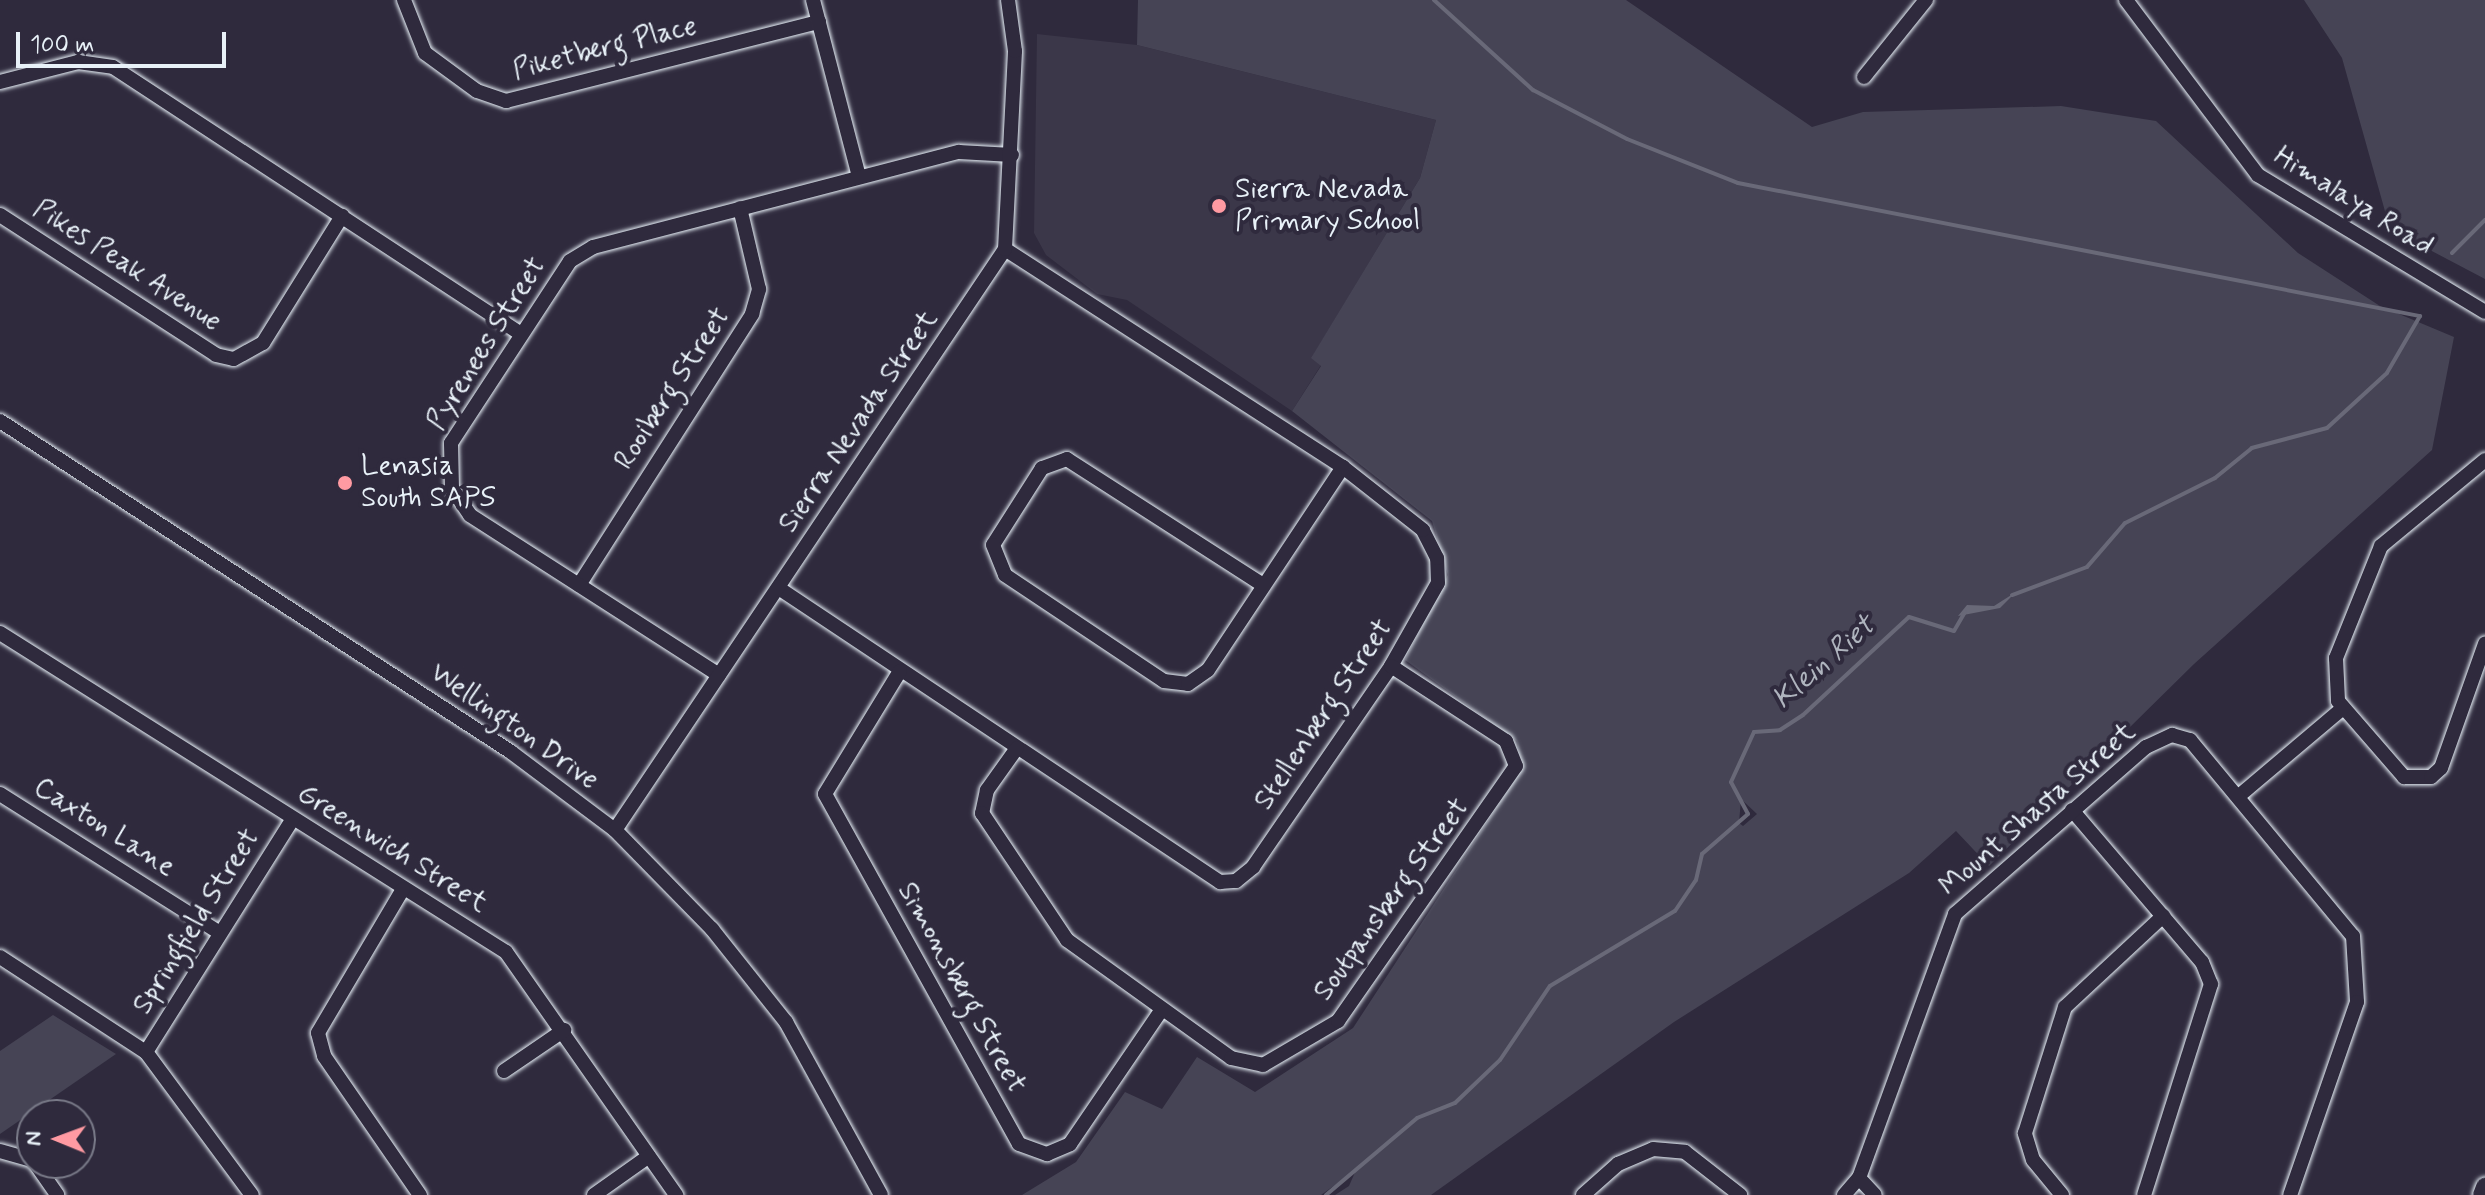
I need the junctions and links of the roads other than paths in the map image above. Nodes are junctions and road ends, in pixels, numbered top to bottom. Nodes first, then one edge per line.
1 (404, 0) edge
2 (813, 0) edge
3 (1008, 0) edge
4 (1926, 0) edge
5 (2126, 0) edge
6 (819, 22) junction
7 (1864, 77) dead end
8 (0, 82) edge
9 (1012, 155) junction
10 (859, 176) junction
11 (740, 208) junction
12 (0, 215) edge
13 (342, 216) junction
14 (1005, 249) junction
15 (2485, 312) edge
16 (520, 333) junction
17 (0, 421) edge
18 (2485, 460) edge
19 (1343, 467) junction
20 (579, 585) junction
21 (1263, 585) junction
22 (780, 589) junction
23 (0, 633) edge
24 (2485, 644) edge
25 (1391, 666) junction
26 (900, 671) junction
27 (719, 675) junction
28 (2343, 708) junction
29 (1017, 748) junction
30 (0, 794) edge
31 (2240, 795) junction
32 (2072, 810) junction
33 (293, 819) junction
34 (615, 830) junction
35 (403, 889) junction
36 (2163, 916) junction
37 (220, 933) junction
38 (0, 957) edge
39 (1160, 1012) junction
40 (564, 1030) junction
41 (146, 1052) junction
42 (504, 1071) dead end
43 (649, 1156) junction
44 (1859, 1178) junction
45 (2485, 1187) edge
46 (252, 1195) edge
47 (420, 1195) edge
48 (594, 1195) edge
49 (676, 1195) edge
50 (881, 1195) edge
51 (1583, 1195) edge
52 (1740, 1195) edge
53 (1844, 1195) edge
54 (1875, 1195) edge
55 (2062, 1195) edge
56 (2144, 1195) edge
57 (2290, 1195) edge
58 (2482, 1195) edge

1 - 6 street, Piketberg Place
2 - 6 street
3 - 9 street, Sierra Nevada Street
4 - 7 street
5 - 15 street, Himalaya Road
6 - 10 street
8 - 13 street
9 - 10 street, Pyrenees Street
9 - 14 street, Sierra Nevada Street
10 - 11 street, Pyrenees Street
11 - 16 street, Pyrenees Street
11 - 20 street, Rooiberg Street
12 - 13 street, Pikes Peak Avenue
13 - 16 street
14 - 19 street, Stellenberg Street
14 - 22 street, Sierra Nevada Street
16 - 20 street, Pyrenees Street
17 - 34 street, Wellington Drive
18 - 28 street
19 - 21 street
19 - 25 street, Stellenberg Street
20 - 27 street, Pyrenees Street
21 - 21 street
22 - 26 street, Stellenberg Street
22 - 27 street, Sierra Nevada Street
23 - 33 street, Greenwich Street
24 - 28 street
25 - 29 street, Stellenberg Street
25 - 39 street, Soutpansberg Street
26 - 29 street, Stellenberg Street
26 - 39 street, Simonsberg Street
27 - 34 street, Sierra Nevada Street
28 - 31 street
29 - 39 street, Soutpansberg Street
30 - 37 street, Caxton Lane
31 - 32 street, Mount Shasta Street
31 - 57 street, Mount Shasta Street
32 - 36 street
32 - 44 street, Mount Shasta Street
33 - 35 street, Greenwich Street
33 - 37 street, Springfield Street
34 - 50 street, Wellington Drive
35 - 40 street, Greenwich Street
35 - 47 street
36 - 55 street
36 - 56 street
37 - 41 street, Springfield Street
38 - 41 street
40 - 42 street
40 - 43 street, Greenwich Street
41 - 46 street
43 - 48 street
43 - 49 street, Greenwich Street
44 - 53 street, Mount Shasta Street
44 - 54 street
45 - 58 main road
51 - 52 street

